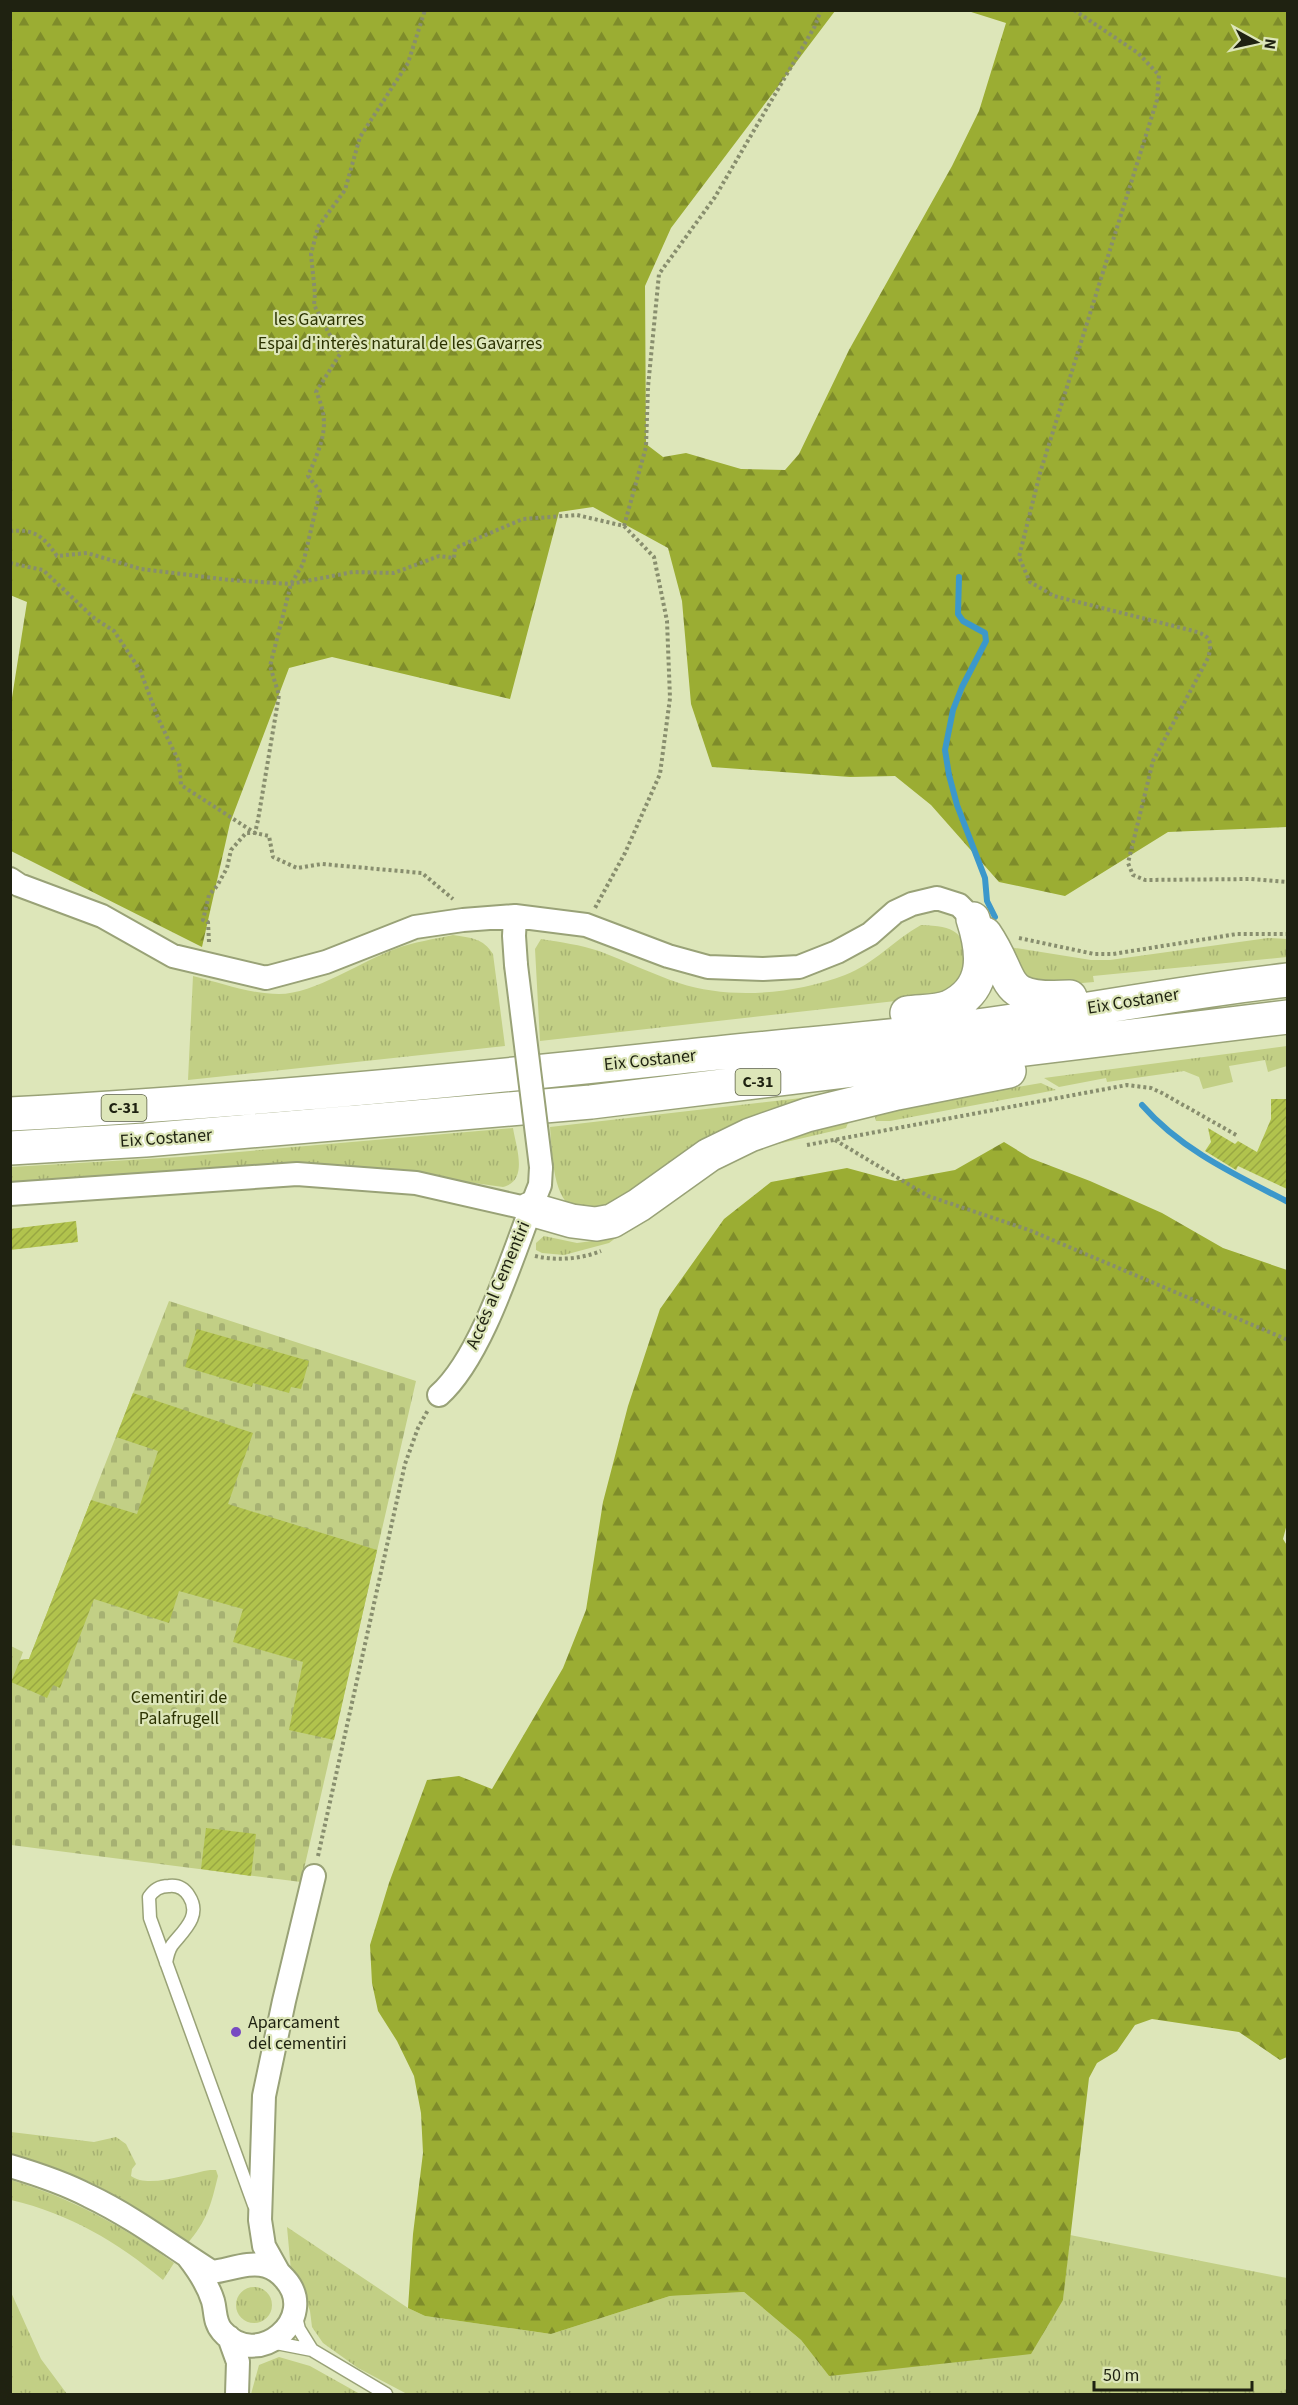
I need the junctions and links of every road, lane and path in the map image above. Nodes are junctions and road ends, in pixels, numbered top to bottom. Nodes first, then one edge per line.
1 (425, 10) edge
2 (821, 10) edge
3 (1074, 10) edge
4 (624, 526) junction
5 (10, 531) edge
6 (10, 563) edge
7 (291, 584) junction
8 (255, 833) junction
9 (10, 879) edge
10 (1287, 882) edge
11 (515, 916) junction
12 (973, 919) junction
13 (463, 920) junction
14 (586, 925) junction
15 (1287, 934) edge
16 (1012, 936) dead end
17 (218, 966) junction
18 (1287, 980) edge
19 (1199, 990) junction
20 (1287, 1018) edge
21 (236, 1098) junction
22 (10, 1114) edge
23 (1238, 1136) dead end
24 (835, 1140) junction
25 (802, 1146) dead end
26 (10, 1148) edge
27 (10, 1194) edge
28 (530, 1209) junction
29 (607, 1249) dead end
30 (514, 1251) junction
31 (1287, 1340) edge
32 (439, 1395) joint
33 (314, 1876) joint
34 (166, 1963) junction
35 (10, 2166) edge
36 (260, 2220) junction
37 (188, 2257) junction
38 (240, 2267) junction
39 (279, 2272) junction
40 (213, 2302) junction
41 (294, 2311) junction
42 (229, 2337) junction
43 (264, 2343) junction
44 (312, 2350) junction
45 (237, 2391) edge
46 (386, 2394) edge

1 - 7 path
2 - 4 path
3 - 10 path
4 - 7 path
4 - 14 path
5 - 7 path
6 - 8 path
7 - 8 path
8 - 13 path
8 - 17 path
9 - 17 street
11 - 13 street
11 - 14 street
11 - 28 street, Accés al Cementiri, bridge
12 - 14 street
12 - 19 highway
12 - 21 highway
13 - 17 street
15 - 16 path
18 - 19 highway, Eix Costaner / C-31
19 - 21 highway, Eix Costaner / C-31
20 - 26 highway, Eix Costaner / C-31
20 - 28 highway
21 - 22 highway, Eix Costaner / C-31
23 - 24 path
24 - 25 path
24 - 31 path
27 - 28 street
28 - 30 street, Accés al Cementiri
29 - 30 path
30 - 32 street, Accés al Cementiri
32 - 33 path
33 - 36 street
34 - 34 lane
34 - 36 lane
35 - 37 street
36 - 38 street
36 - 39 street
37 - 38 street
37 - 40 street
38 - 39 street
38 - 40 street
39 - 41 street
40 - 42 street
41 - 43 street
41 - 44 lane
42 - 43 street
42 - 45 street
43 - 44 lane
43 - 45 street
44 - 46 lane

